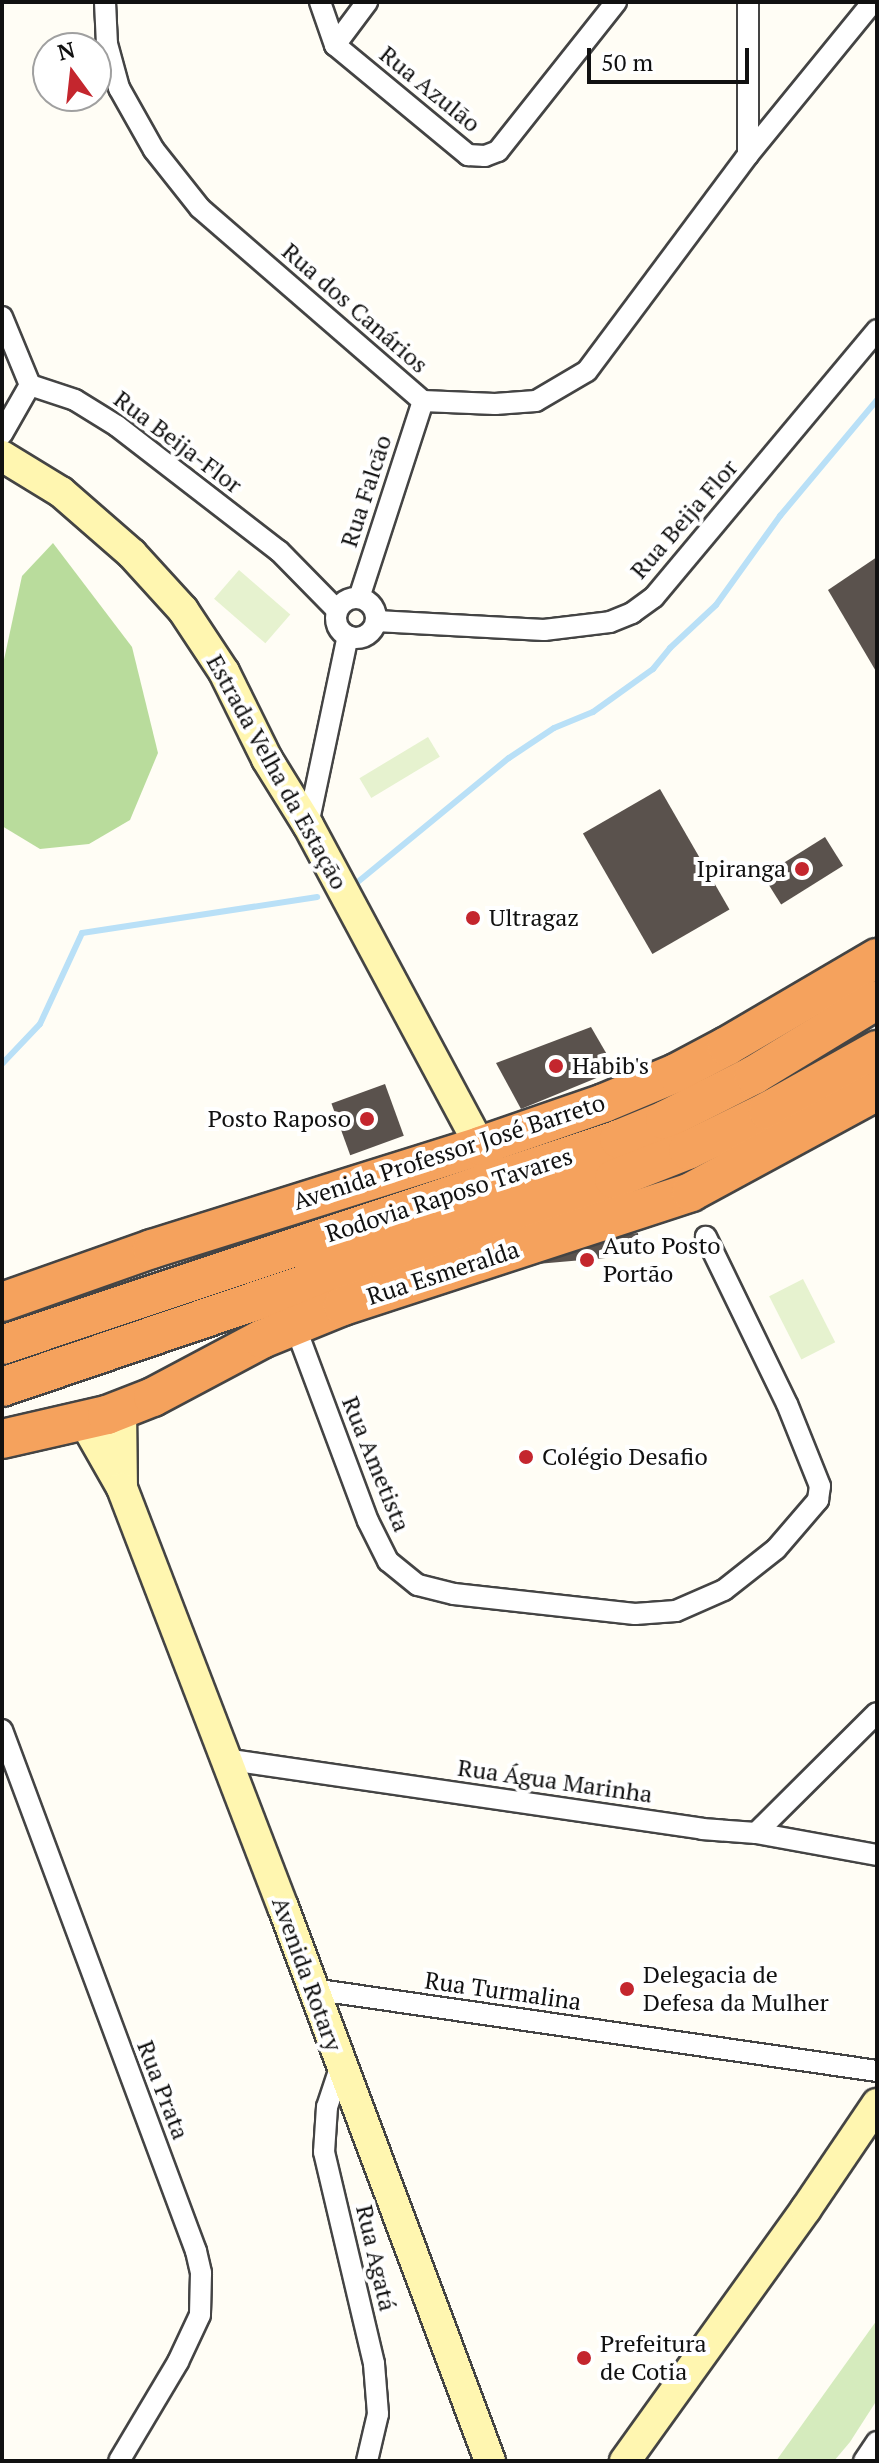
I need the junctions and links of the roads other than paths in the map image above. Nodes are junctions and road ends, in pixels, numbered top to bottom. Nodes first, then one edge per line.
1 (105, 2) edge
2 (320, 2) edge
3 (367, 2) edge
4 (616, 2) edge
5 (748, 2) edge
6 (873, 2) edge
7 (335, 45) junction
8 (748, 155) junction
9 (2, 317) edge
10 (877, 330) edge
11 (30, 385) junction
12 (423, 401) junction
13 (2, 434) edge
14 (2, 456) edge
15 (359, 598) junction
16 (337, 610) junction
17 (376, 621) junction
18 (348, 636) junction
19 (308, 825) junction
20 (877, 958) edge
21 (877, 1000) edge
22 (877, 1050) edge
23 (877, 1091) edge
24 (480, 1146) junction
25 (706, 1237) dead end
26 (2, 1302) edge
27 (295, 1326) junction
28 (2, 1334) edge
29 (2, 1345) edge
30 (2, 1387) edge
31 (121, 1409) junction
32 (84, 1421) junction
33 (2, 1439) edge
34 (122, 1488) junction
35 (877, 1713) edge
36 (2, 1730) edge
37 (224, 1759) junction
38 (756, 1833) junction
39 (877, 1855) edge
40 (312, 1989) junction
41 (340, 2068) junction
42 (877, 2071) edge
43 (877, 2104) edge
44 (877, 2442) edge
45 (119, 2461) edge
46 (367, 2461) edge
47 (490, 2461) edge
48 (625, 2461) edge
49 (864, 2461) edge

1 - 12 street, Rua dos Canários
2 - 7 street
3 - 7 street
4 - 7 street, Rua Azulão
5 - 8 street
6 - 8 street, Rua dos Canários
8 - 12 street, Rua dos Canários
9 - 11 street
10 - 17 street, Rua Beija Flor
11 - 13 street
11 - 16 street, Rua Beija-Flor
12 - 15 street, Rua Falcão
14 - 19 street, Estrada Velha da Estação
15 - 16 street
15 - 17 street
16 - 18 street
17 - 18 street
18 - 19 street
19 - 24 street, Estrada Velha da Estação
20 - 24 highway, Avenida Professor José Barreto
21 - 29 highway, Rodovia Raposo Tavares
22 - 30 highway, Rodovia Raposo Tavares
23 - 27 highway, Rua Esmeralda
24 - 26 highway, Avenida Professor José Barreto
24 - 28 highway
25 - 27 street, Rua Ametista
27 - 31 highway, Rua Esmeralda
31 - 32 highway, Rua Esmeralda
31 - 34 street, Avenida Rotary
32 - 33 highway, Rua Esmeralda
32 - 34 street, Avenida Rotary
34 - 37 street, Avenida Rotary
35 - 38 street
36 - 45 street, Rua Prata
37 - 38 street, Rua Água Marinha
37 - 40 street, Avenida Rotary
38 - 39 street, Rua Água Marinha
40 - 41 street, Avenida Rotary
40 - 42 street, Rua Turmalina
41 - 46 street, Rua Agatá
41 - 47 street, Avenida Rotary
43 - 48 street
44 - 49 street

